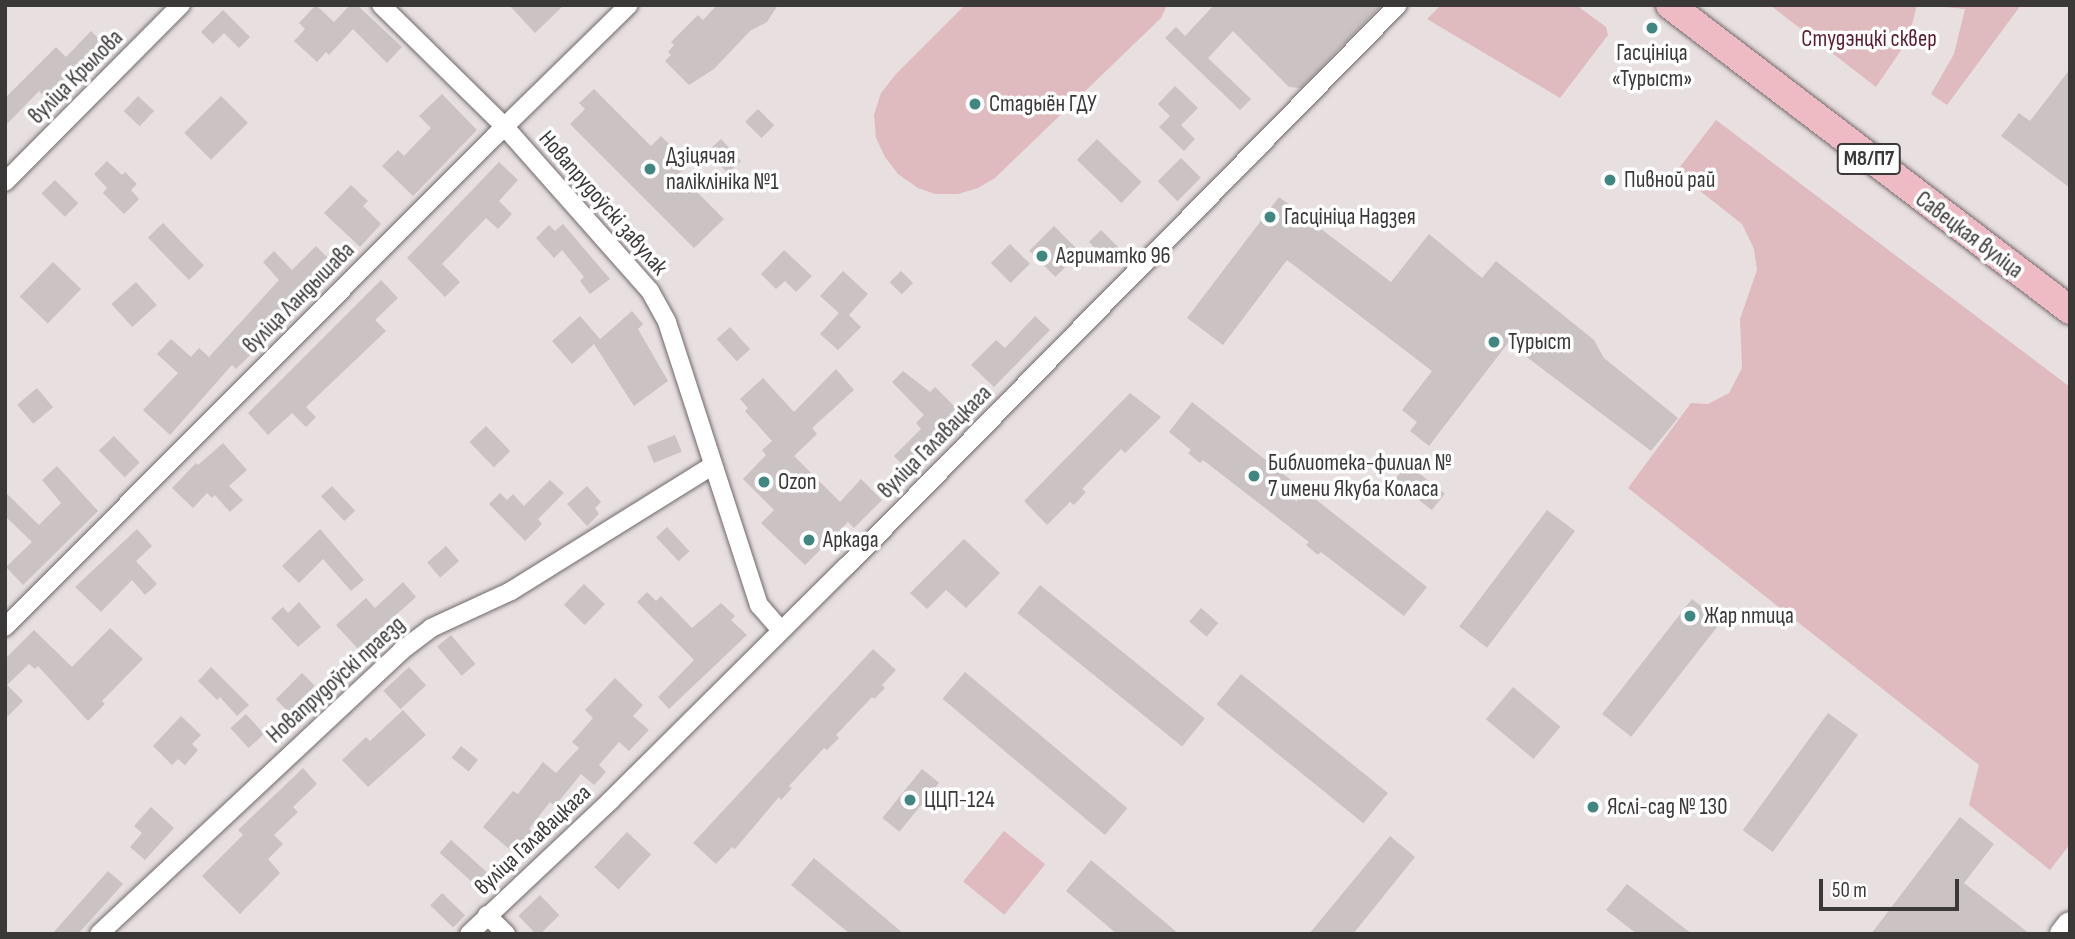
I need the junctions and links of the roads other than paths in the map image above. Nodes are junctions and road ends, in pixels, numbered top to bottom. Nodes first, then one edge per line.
1 (181, 5) edge
2 (381, 5) edge
3 (629, 5) edge
4 (1398, 5) edge
5 (1670, 5) edge
6 (504, 126) junction
7 (5, 182) edge
8 (2070, 310) edge
9 (712, 466) junction
10 (5, 627) edge
11 (781, 631) junction
12 (487, 915) junction
13 (2070, 925) edge
14 (99, 934) edge
15 (468, 934) edge
16 (506, 934) edge
17 (2063, 934) edge

1 - 7 street, вуліца Крылова
2 - 6 street, Новапрудоўскі завулак
3 - 6 street, вуліца Ландышава
4 - 11 street, вуліца Галавацкага
5 - 8 main road, Савецкая вуліца / М8/П7
6 - 9 street, Новапрудоўскі завулак
6 - 10 street, вуліца Ландышава
9 - 11 street, Новапрудоўскі завулак
9 - 14 street, Новапрудоўскі праезд
11 - 12 street, вуліца Галавацкага
12 - 15 street, вуліца Галавацкага
12 - 16 street
13 - 17 main road

